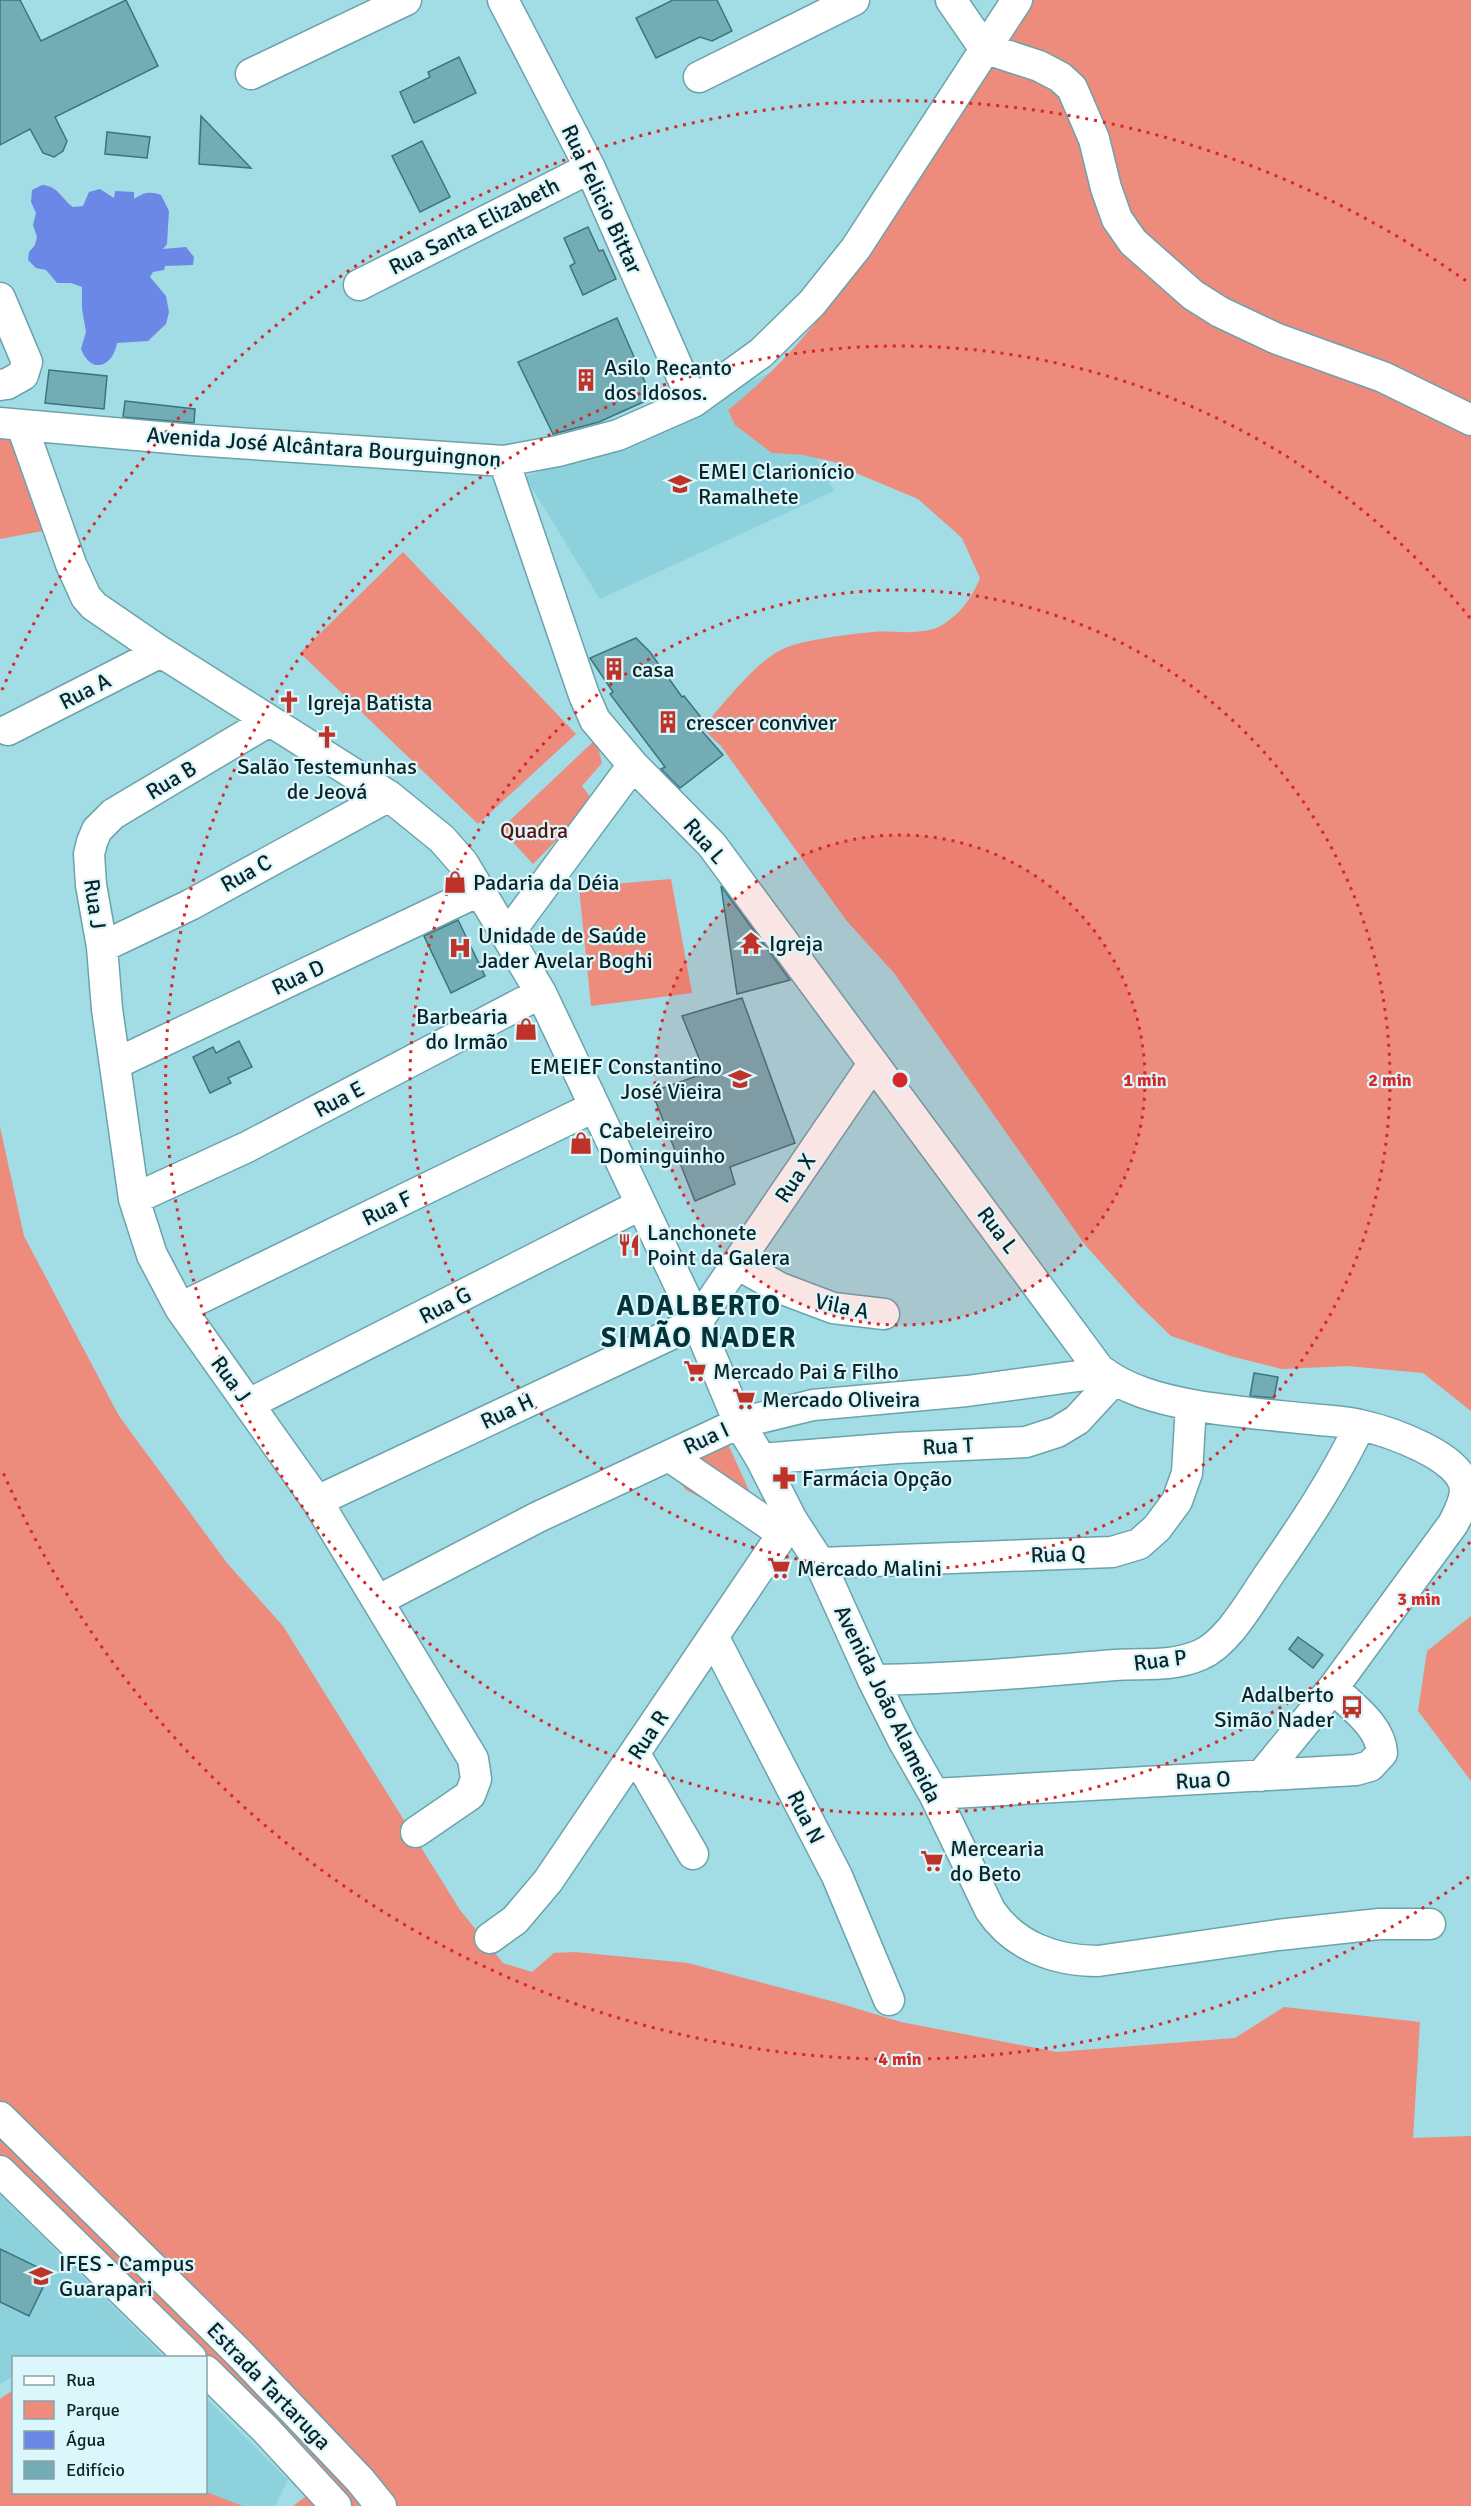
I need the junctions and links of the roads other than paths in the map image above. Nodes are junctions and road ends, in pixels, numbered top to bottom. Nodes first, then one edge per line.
1 (406, 0) edge
2 (503, 0) edge
3 (854, 0) edge
4 (951, 0) edge
5 (1017, 0) edge
6 (984, 48) junction
7 (250, 74) dead end
8 (699, 77) dead end
9 (590, 168) junction
10 (359, 285) dead end
11 (0, 298) edge
12 (0, 385) edge
13 (693, 402) junction
14 (1471, 420) edge
15 (11, 425) edge
16 (504, 461) junction
17 (161, 652) junction
18 (269, 721) junction
19 (8, 730) dead end
20 (633, 765) junction
21 (388, 796) junction
22 (89, 854) joint
23 (481, 890) junction
24 (508, 934) junction
25 (102, 947) junction
26 (541, 993) junction
27 (116, 1064) junction
28 (873, 1064) junction
29 (594, 1107) junction
30 (134, 1199) junction
31 (640, 1205) junction
32 (737, 1264) junction
33 (180, 1308) junction
34 (884, 1314) dead end
35 (698, 1322) junction
36 (1106, 1375) junction
37 (249, 1404) junction
38 (1191, 1405) junction
39 (739, 1423) junction
40 (1360, 1425) junction
41 (669, 1456) junction
42 (761, 1459) junction
43 (317, 1501) junction
44 (787, 1527) junction
45 (820, 1563) junction
46 (379, 1600) junction
47 (714, 1638) junction
48 (873, 1680) junction
49 (1333, 1688) junction
50 (635, 1754) junction
51 (1261, 1776) junction
52 (934, 1794) junction
53 (416, 1832) dead end
54 (693, 1854) dead end
55 (1430, 1924) dead end
56 (490, 1938) dead end
57 (889, 2000) dead end
58 (0, 2118) edge
59 (0, 2171) edge
60 (189, 2356) edge
61 (207, 2372) edge
62 (336, 2506) edge
63 (381, 2506) edge

1 - 7 street
2 - 9 street, Rua Felicio Bittar
3 - 8 street
4 - 6 street
5 - 6 street, Avenida José Alcântara Bourguingnon
6 - 13 street, Avenida José Alcântara Bourguingnon
6 - 14 street
9 - 10 street, Rua Santa Elizabeth
9 - 13 street, Rua Felicio Bittar
11 - 12 street
13 - 16 street, Avenida José Alcântara Bourguingnon
15 - 16 street, Avenida José Alcântara Bourguingnon
15 - 17 street, Avenida João Alameida
16 - 20 street, Rua L
17 - 18 street, Avenida João Alameida
17 - 19 street, Rua A
18 - 21 street, Avenida João Alameida
18 - 22 street, Rua B
20 - 24 street
20 - 28 street, Rua L
21 - 23 street, Avenida João Alameida
21 - 25 street, Rua C
22 - 25 street, Rua J
23 - 24 street, Avenida João Alameida
23 - 27 street, Rua D
24 - 26 street, Avenida João Alameida
25 - 27 street, Rua J
26 - 29 street, Avenida João Alameida
26 - 30 street, Rua E
27 - 30 street, Rua J
28 - 32 street, Rua X
28 - 36 street, Rua L
29 - 31 street, Avenida João Alameida
29 - 33 street, Rua F
30 - 33 street, Rua J
31 - 35 street, Avenida João Alameida
31 - 37 street, Rua G
32 - 34 street, Vila A
32 - 35 street, Rua X
33 - 37 street, Rua J
35 - 39 street, Avenida João Alameida
35 - 43 street, Rua H
36 - 38 street
36 - 39 street, Rua I
36 - 42 street, Rua T
37 - 43 street, Rua J
38 - 40 street
38 - 45 street, Rua Q
39 - 41 street, Rua I
39 - 42 street, Avenida João Alameida
40 - 48 street, Rua P
40 - 49 street
41 - 44 street
41 - 46 street, Rua I
42 - 44 street, Avenida João Alameida
43 - 46 street, Rua J
44 - 45 street, Avenida João Alameida
44 - 47 street, Rua R
45 - 48 street, Avenida João Alameida
46 - 53 street, Rua J
47 - 50 street, Rua R
47 - 57 street, Rua N
48 - 52 street, Avenida João Alameida
49 - 51 street
49 - 51 street, Rua O
50 - 54 street
50 - 56 street, Rua R
51 - 52 street, Rua O
52 - 55 street, Avenida João Alameida
58 - 63 street, Estrada Tartaruga
59 - 60 street, Estrada Tartaruga
61 - 62 street, Estrada Tartaruga

